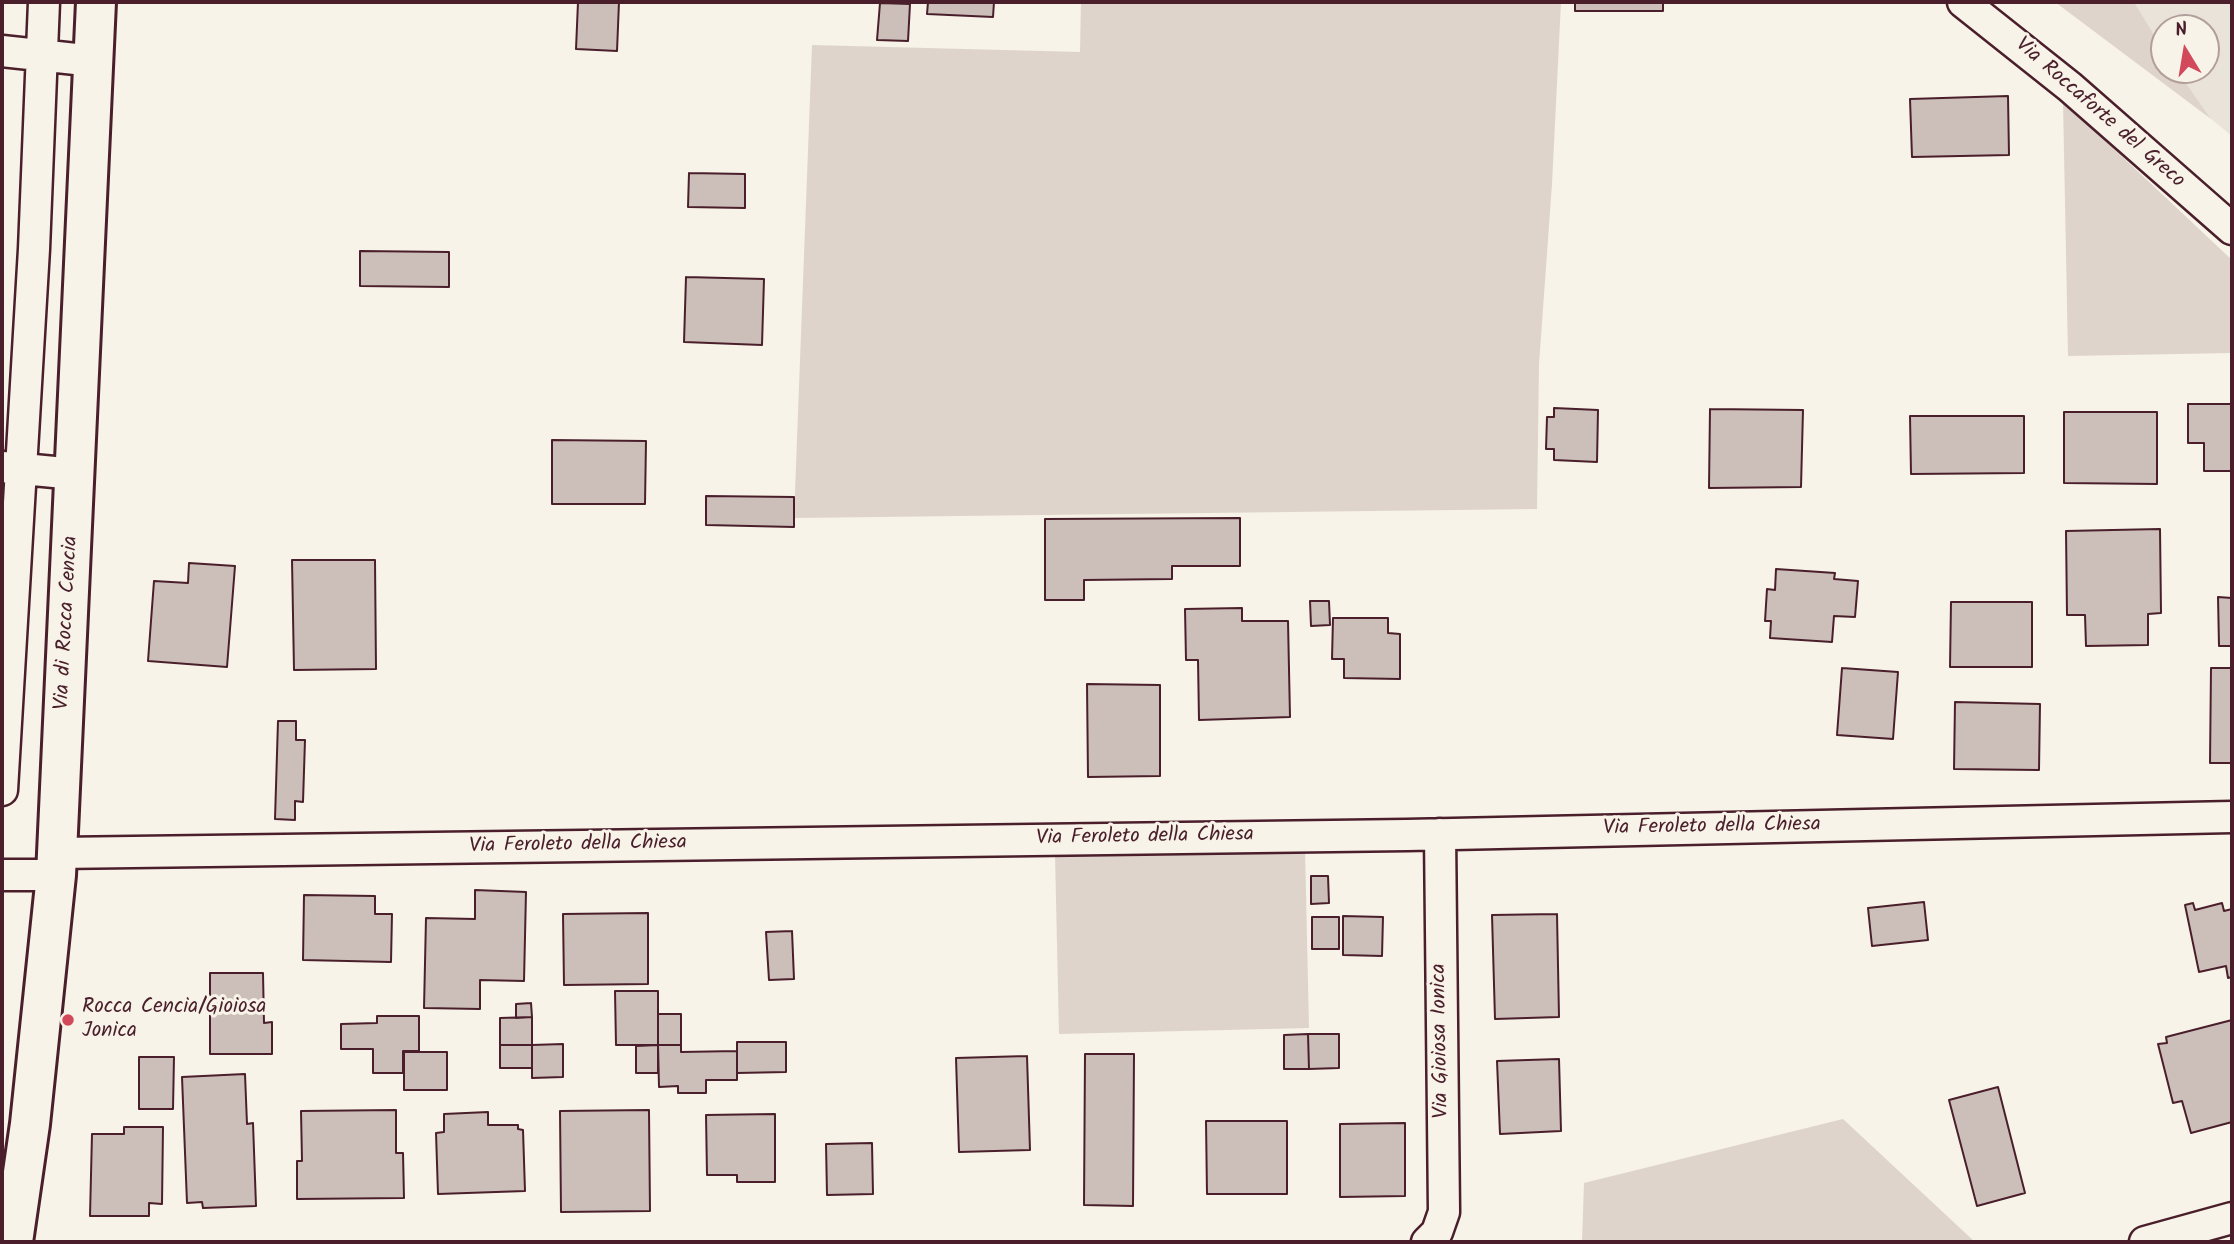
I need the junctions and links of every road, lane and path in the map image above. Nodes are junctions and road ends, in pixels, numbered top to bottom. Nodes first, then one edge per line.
1 (44, 2) edge
2 (96, 2) edge
3 (1964, 2) edge
4 (2, 51) edge
5 (41, 55) junction
6 (94, 61) junction
7 (2232, 229) edge
8 (11, 468) edge
9 (75, 474) junction
10 (2, 790) edge
11 (2232, 817) edge
12 (1440, 834) junction
13 (57, 864) junction
14 (2, 875) edge
15 (11, 1197) edge
16 (2232, 1218) edge
17 (13, 1242) edge
18 (1427, 1242) edge
19 (2145, 1242) edge

1 - 5 street
2 - 6 main road, Via di Rocca Cencia
3 - 7 street, Via Roccaforte del Greco
4 - 5 street
5 - 6 street
5 - 8 street
6 - 9 main road, Via di Rocca Cencia
8 - 9 street
8 - 10 street
9 - 13 main road, Via di Rocca Cencia
11 - 12 street, Via Feroleto della Chiesa
12 - 13 street, Via Feroleto della Chiesa
12 - 18 street, Via Gioiosa Ionica
13 - 14 street, Via Feroleto della Chiesa
13 - 15 main road, Via di Rocca Cencia
15 - 17 main road, Via di Rocca Cencia
16 - 19 street

